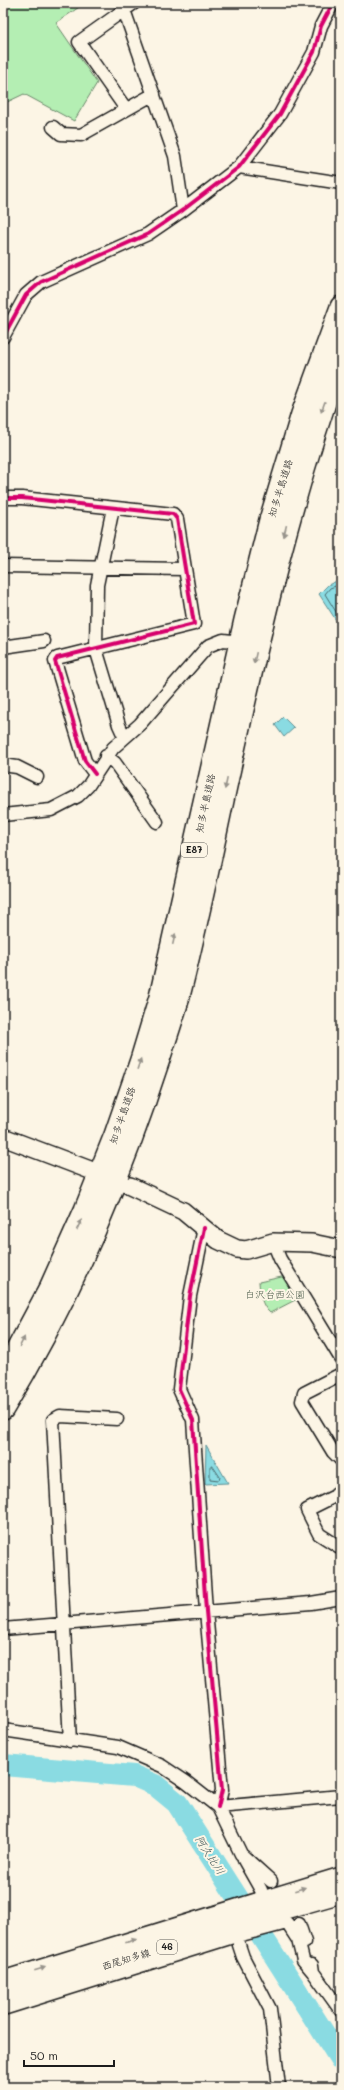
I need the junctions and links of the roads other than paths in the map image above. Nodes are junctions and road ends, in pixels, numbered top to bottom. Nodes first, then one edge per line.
1 (134, 3) edge
2 (333, 3) edge
3 (124, 10) junction
4 (154, 94) junction
5 (126, 110) junction
6 (53, 127) dead end
7 (239, 167) junction
8 (341, 183) edge
9 (183, 210) junction
10 (341, 307) edge
11 (3, 337) edge
12 (341, 357) edge
13 (3, 498) edge
14 (113, 508) junction
15 (3, 566) edge
16 (101, 569) junction
17 (184, 569) junction
18 (44, 641) dead end
19 (232, 641) dead end
20 (3, 647) edge
21 (96, 649) junction
22 (124, 736) junction
23 (106, 756) junction
24 (3, 765) edge
25 (94, 774) junction
26 (38, 777) dead end
27 (3, 815) edge
28 (157, 822) dead end
29 (3, 1137) edge
30 (90, 1170) dead end
31 (130, 1186) dead end
32 (204, 1228) junction
33 (273, 1242) junction
34 (341, 1249) edge
35 (341, 1359) edge
36 (341, 1374) edge
37 (3, 1376) edge
38 (3, 1409) edge
39 (117, 1419) dead end
40 (341, 1460) edge
41 (341, 1489) edge
42 (341, 1548) edge
43 (341, 1598) edge
44 (206, 1612) junction
45 (64, 1624) junction
46 (3, 1629) edge
47 (3, 1730) edge
48 (70, 1741) junction
49 (341, 1796) edge
50 (218, 1807) junction
51 (241, 1854) junction
52 (341, 1877) edge
53 (271, 1882) tunnel mouth
54 (341, 1894) edge
55 (268, 1907) junction
56 (298, 1924) tunnel mouth
57 (240, 1941) junction
58 (313, 1972) junction
59 (3, 1981) edge
60 (3, 1998) edge
61 (3, 2009) edge
62 (341, 2011) edge
63 (279, 2087) edge

1 - 3 street
2 - 7 street
3 - 4 street
3 - 5 street
4 - 5 street
4 - 9 street
5 - 6 street
7 - 8 street
7 - 9 street
9 - 11 street
37 -> 10 highway, 知多半島道路 / E87
12 -> 38 highway, 知多半島道路 / E87
13 - 14 street
14 - 16 street
14 - 17 street
15 - 16 street
16 - 17 street
16 - 21 street
17 - 21 street
18 - 20 street
19 - 22 street
21 - 22 street
21 - 25 street
22 - 23 street
23 - 25 street
23 - 28 street
24 - 26 street
25 - 27 street
29 - 30 street
31 - 32 street
32 - 33 street
32 - 44 street
33 - 34 street
33 - 35 street
36 - 40 street
39 - 45 street
41 - 42 street
43 - 44 street
44 - 45 street
44 - 50 street
45 - 46 street
45 - 48 street
47 - 48 street
48 - 50 street
49 - 50 street
50 - 51 street
51 - 53 street
51 - 55 street
55 -> 52 main road, 西尾知多線 / 46
54 - 55 main road, 西尾知多線 / 46
55 - 57 street
55 - 58 street
59 -> 55 main road, 西尾知多線 / 46
55 - 60 main road, 西尾知多線 / 46
56 - 58 street
57 - 61 street
57 - 63 street
58 - 62 street

